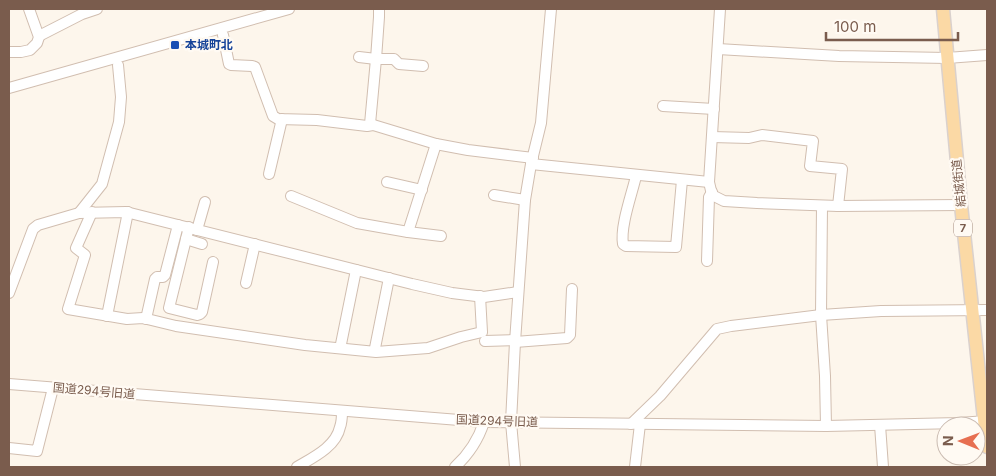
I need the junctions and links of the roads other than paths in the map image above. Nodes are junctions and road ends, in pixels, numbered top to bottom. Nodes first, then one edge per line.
1 (29, 9) edge
2 (97, 9) edge
3 (289, 9) edge
4 (378, 9) edge
5 (551, 9) edge
6 (720, 9) edge
7 (942, 9) edge
8 (268, 11) edge
9 (223, 34) dead end
10 (39, 36) junction
11 (718, 49) junction
12 (9, 52) edge
13 (987, 55) edge
14 (359, 56) dead end
15 (947, 58) junction
16 (376, 59) junction
17 (118, 65) dead end
18 (423, 66) dead end
19 (9, 88) edge
20 (663, 106) dead end
21 (714, 109) junction
22 (282, 119) junction
23 (372, 125) junction
24 (712, 137) junction
25 (436, 144) junction
26 (532, 161) junction
27 (269, 174) dead end
28 (636, 176) junction
29 (682, 180) junction
30 (387, 182) dead end
31 (710, 187) junction
32 (422, 190) junction
33 (494, 195) dead end
34 (291, 196) dead end
35 (524, 200) junction
36 (205, 202) dead end
37 (961, 205) junction
38 (822, 206) junction
39 (838, 206) junction
40 (92, 212) junction
41 (128, 212) junction
42 (79, 213) junction
43 (178, 225) junction
44 (193, 229) junction
45 (408, 232) junction
46 (441, 236) dead end
47 (186, 239) junction
48 (202, 244) dead end
49 (255, 244) junction
50 (707, 261) dead end
51 (213, 262) dead end
52 (356, 270) junction
53 (389, 278) junction
54 (246, 283) dead end
55 (572, 289) dead end
56 (518, 292) junction
57 (9, 293) edge
58 (480, 296) junction
59 (972, 310) junction
60 (987, 310) edge
61 (107, 316) junction
62 (821, 316) junction
63 (146, 319) junction
64 (484, 341) dead end
65 (515, 341) junction
66 (341, 344) dead end
67 (375, 348) dead end
68 (983, 359) edge
69 (9, 384) edge
70 (52, 388) junction
71 (342, 411) junction
72 (986, 416) edge
73 (986, 421) edge
74 (484, 422) junction
75 (511, 422) junction
76 (636, 424) junction
77 (936, 424) edge
78 (880, 425) junction
79 (826, 426) junction
80 (987, 447) edge
81 (9, 448) edge
82 (304, 466) edge
83 (455, 467) edge
84 (515, 467) edge
85 (635, 467) edge
86 (883, 467) edge

1 - 10 street
2 - 10 street
3 - 8 street
4 - 16 street
5 - 26 street
6 - 11 street
7 - 15 main road, 結城街道 / 7
8 - 19 street
9 - 22 street
10 - 12 street
11 - 15 street
11 - 21 street
13 - 15 street
14 - 16 street
15 - 37 main road, 結城街道 / 7
16 - 18 street
16 - 23 street
17 - 42 street
20 - 21 street
21 - 24 street
22 - 23 street
22 - 27 street
23 - 25 street
24 - 31 street
24 - 39 street
25 - 26 street
25 - 32 street
26 - 28 street
26 - 35 street
28 - 29 street
28 - 29 street
29 - 31 street
30 - 32 street
31 - 38 street
31 - 50 street
32 - 45 street
33 - 35 street
34 - 45 street
35 - 56 street
36 - 44 street
37 - 39 street
37 - 59 main road, 結城街道 / 7
38 - 39 street
38 - 62 street
40 - 41 street
40 - 42 street
40 - 61 street
41 - 43 street
41 - 61 street
42 - 57 street
43 - 44 street
43 - 63 street
44 - 47 street
44 - 49 street
45 - 46 street
47 - 48 street
47 - 51 street
49 - 52 street
49 - 54 street
52 - 53 street
52 - 66 street
53 - 58 street
53 - 67 street
55 - 65 street
56 - 58 street
56 - 65 street
58 - 63 street
59 - 60 street
59 - 62 street
59 - 68 main road, 結城街道 / 7
61 - 63 street
62 - 76 street
62 - 79 street
64 - 65 street
65 - 75 street
68 - 72 main road, 結城街道 / 7
69 - 70 street, 国道294号旧道
70 - 71 street, 国道294号旧道
70 - 81 street
71 - 74 street, 国道294号旧道
71 - 82 street
73 - 80 main road, 結城街道 / 7
74 - 75 street, 国道294号旧道
74 - 83 street
75 - 76 street, 国道294号旧道
75 - 84 street
76 - 79 street, 国道294号旧道
76 - 85 street
77 - 78 street, 国道294号旧道
78 - 79 street, 国道294号旧道
78 - 86 street

